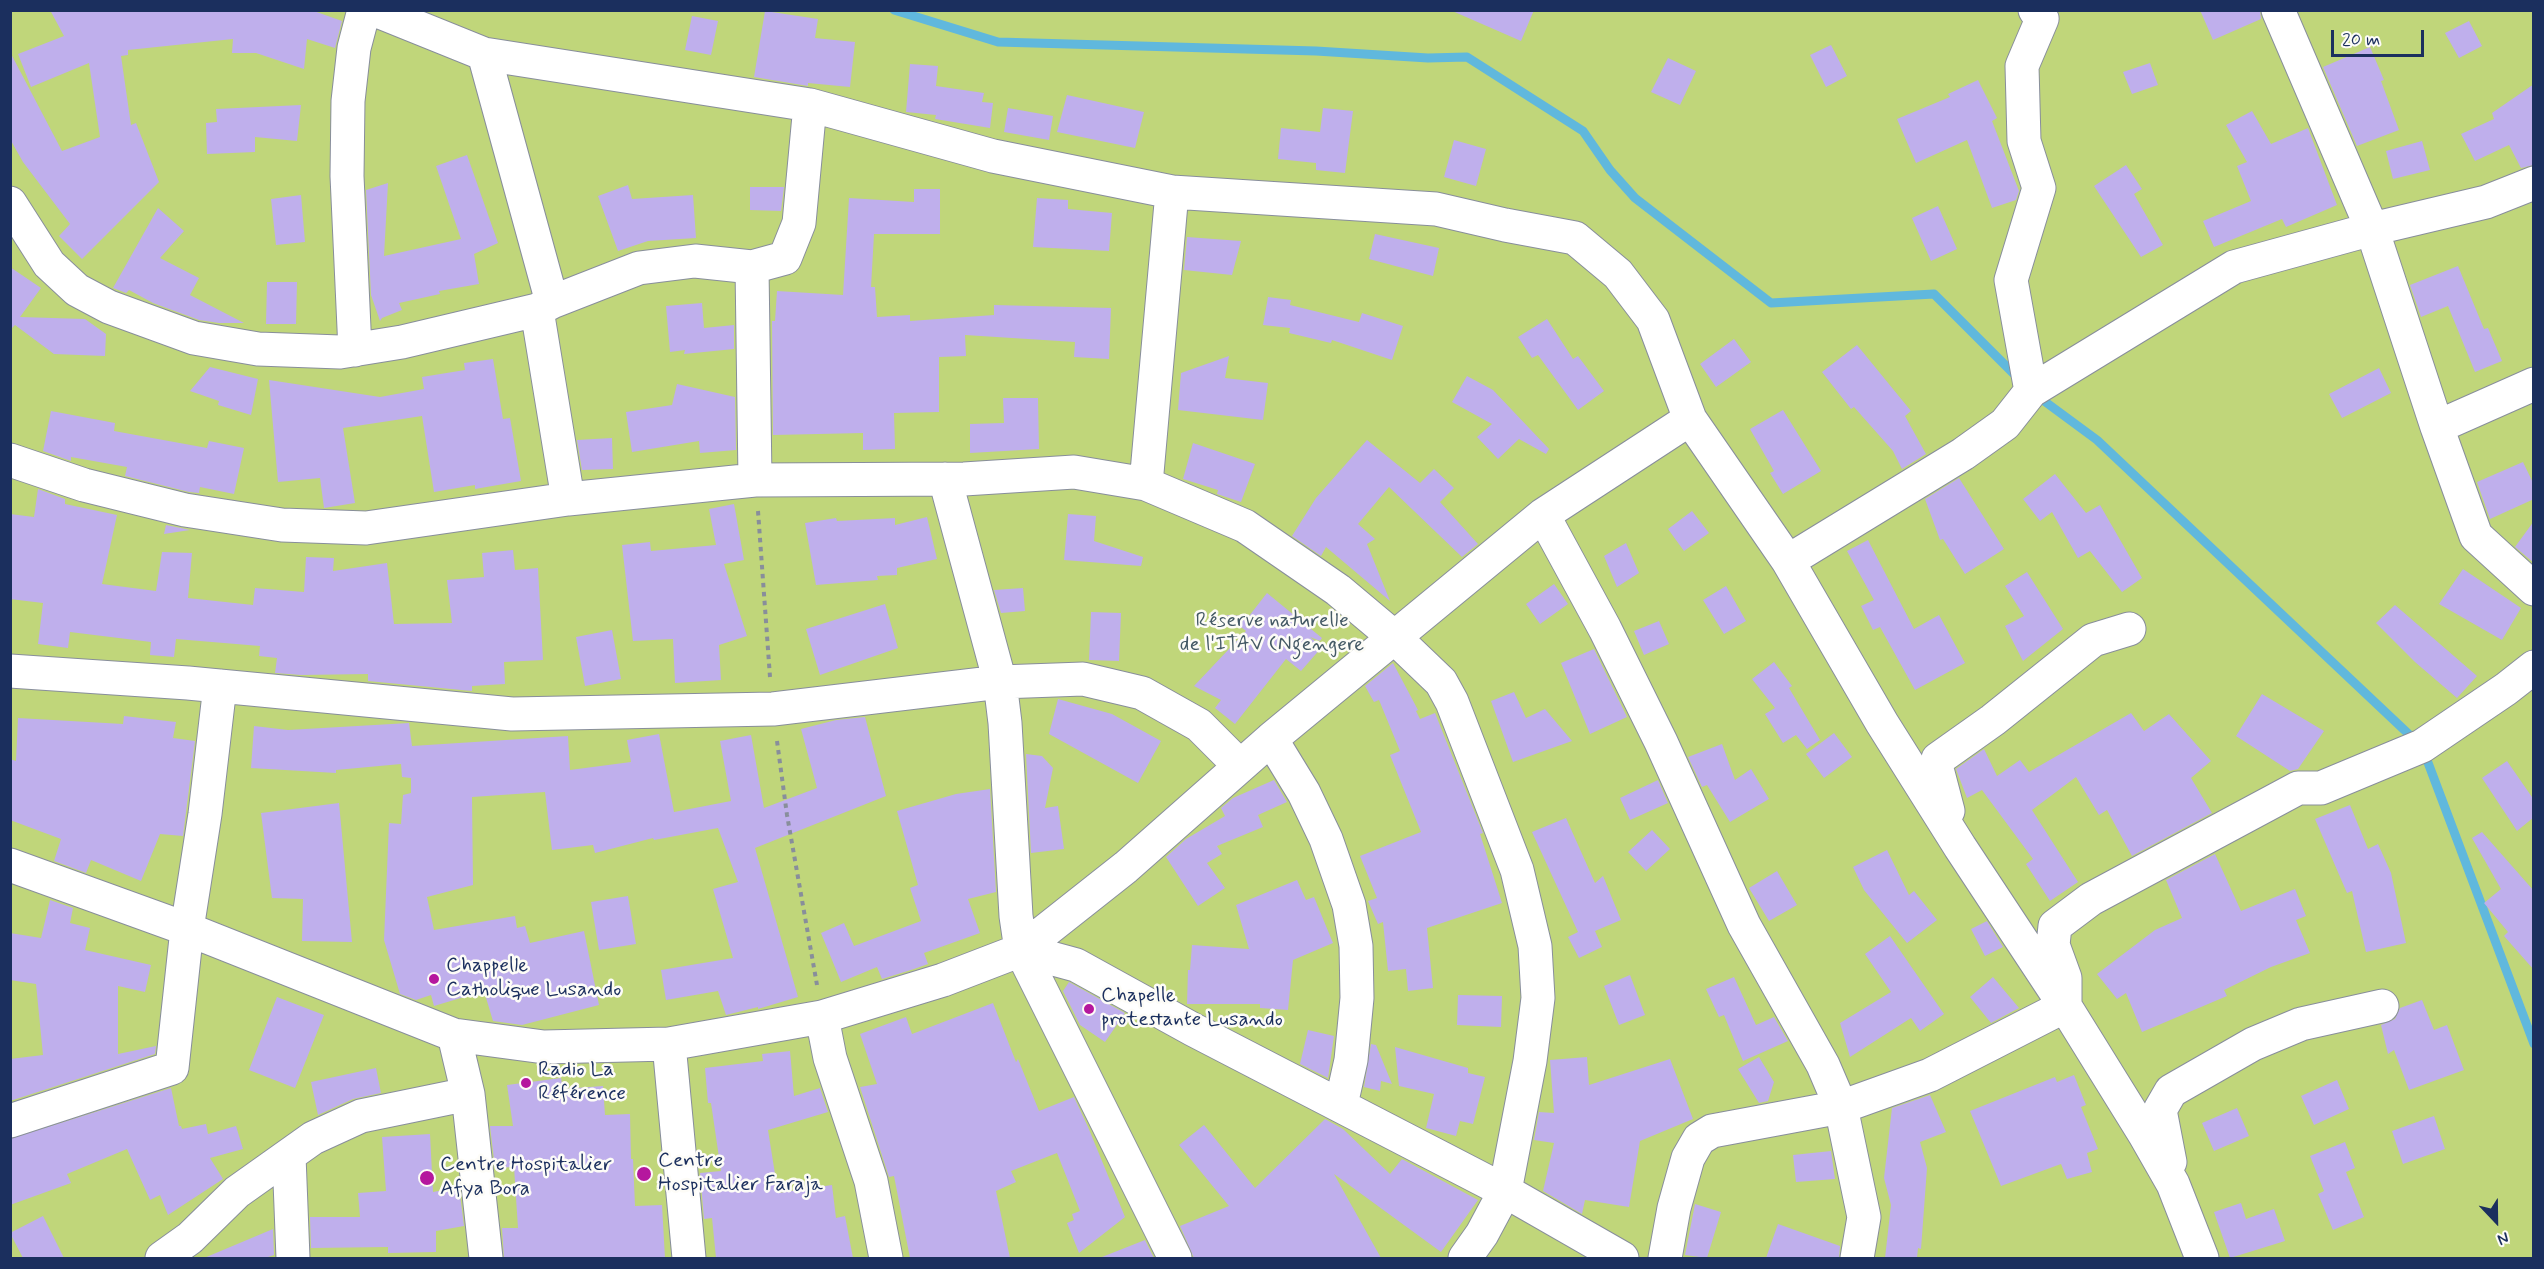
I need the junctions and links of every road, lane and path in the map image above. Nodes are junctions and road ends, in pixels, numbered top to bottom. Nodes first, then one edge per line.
1 (364, 10) edge
2 (375, 10) edge
3 (2035, 10) edge
4 (2278, 10) edge
5 (484, 54) junction
6 (810, 105) junction
7 (2534, 183) edge
8 (1172, 192) junction
9 (10, 203) edge
10 (2372, 229) junction
11 (752, 267) junction
12 (544, 306) junction
13 (355, 350) junction
14 (2534, 384) edge
15 (2031, 391) junction
16 (1690, 419) junction
17 (2437, 427) junction
18 (10, 460) edge
19 (945, 479) junction
20 (755, 480) junction
21 (1146, 484) junction
22 (568, 499) junction
23 (1543, 515) junction
24 (1788, 561) junction
25 (2534, 589) edge
26 (2129, 629) dead end
27 (1394, 637) junction
28 (2534, 667) edge
29 (10, 671) edge
30 (1000, 682) junction
31 (220, 686) junction
32 (773, 709) junction
33 (1271, 739) junction
34 (1240, 766) junction
35 (1949, 830) junction
36 (10, 865) edge
37 (187, 929) junction
38 (1021, 950) junction
39 (2066, 1006) junction
40 (2382, 1006) dead end
41 (822, 1017) junction
42 (454, 1035) junction
43 (669, 1044) junction
44 (468, 1094) junction
45 (1341, 1105) junction
46 (1841, 1107) junction
47 (10, 1121) edge
48 (289, 1156) junction
49 (2173, 1184) junction
50 (1505, 1191) junction
51 (162, 1258) edge
52 (293, 1258) edge
53 (486, 1258) edge
54 (688, 1258) edge
55 (886, 1258) edge
56 (1175, 1258) edge
57 (1465, 1258) edge
58 (1622, 1258) edge
59 (1665, 1258) edge
60 (1857, 1258) edge
61 (2202, 1258) edge

1 - 13 street
2 - 5 street
3 - 15 street
4 - 10 street
5 - 6 street
5 - 12 street
6 - 8 street
6 - 11 street
7 - 10 street
8 - 16 street
8 - 21 street
9 - 13 street
10 - 15 street
10 - 17 street
11 - 12 street
11 - 20 street
12 - 13 street
12 - 22 street
14 - 17 street
15 - 24 street
16 - 23 street
16 - 24 street
17 - 25 street
18 - 22 street
19 - 20 street
19 - 21 street
19 - 30 street
20 - 22 street
20 - 32 path
21 - 27 street
23 - 27 street
23 - 46 street
24 - 35 street
26 - 35 street
27 - 33 street
27 - 50 street
28 - 39 street
29 - 31 street
30 - 32 street
30 - 34 street
30 - 38 street
31 - 32 street
31 - 37 street
32 - 41 path
33 - 34 street
33 - 45 street
34 - 38 street
35 - 39 street
36 - 37 street
37 - 42 street
37 - 47 street
38 - 41 street
38 - 45 street
38 - 56 street
39 - 46 street
39 - 49 street
40 - 49 street
41 - 43 street
41 - 55 street
42 - 43 street
42 - 44 street
43 - 54 street
44 - 48 street
44 - 53 street
45 - 50 street
46 - 59 street
46 - 60 street
48 - 51 street
48 - 52 street
49 - 61 street
50 - 57 street
50 - 58 street

